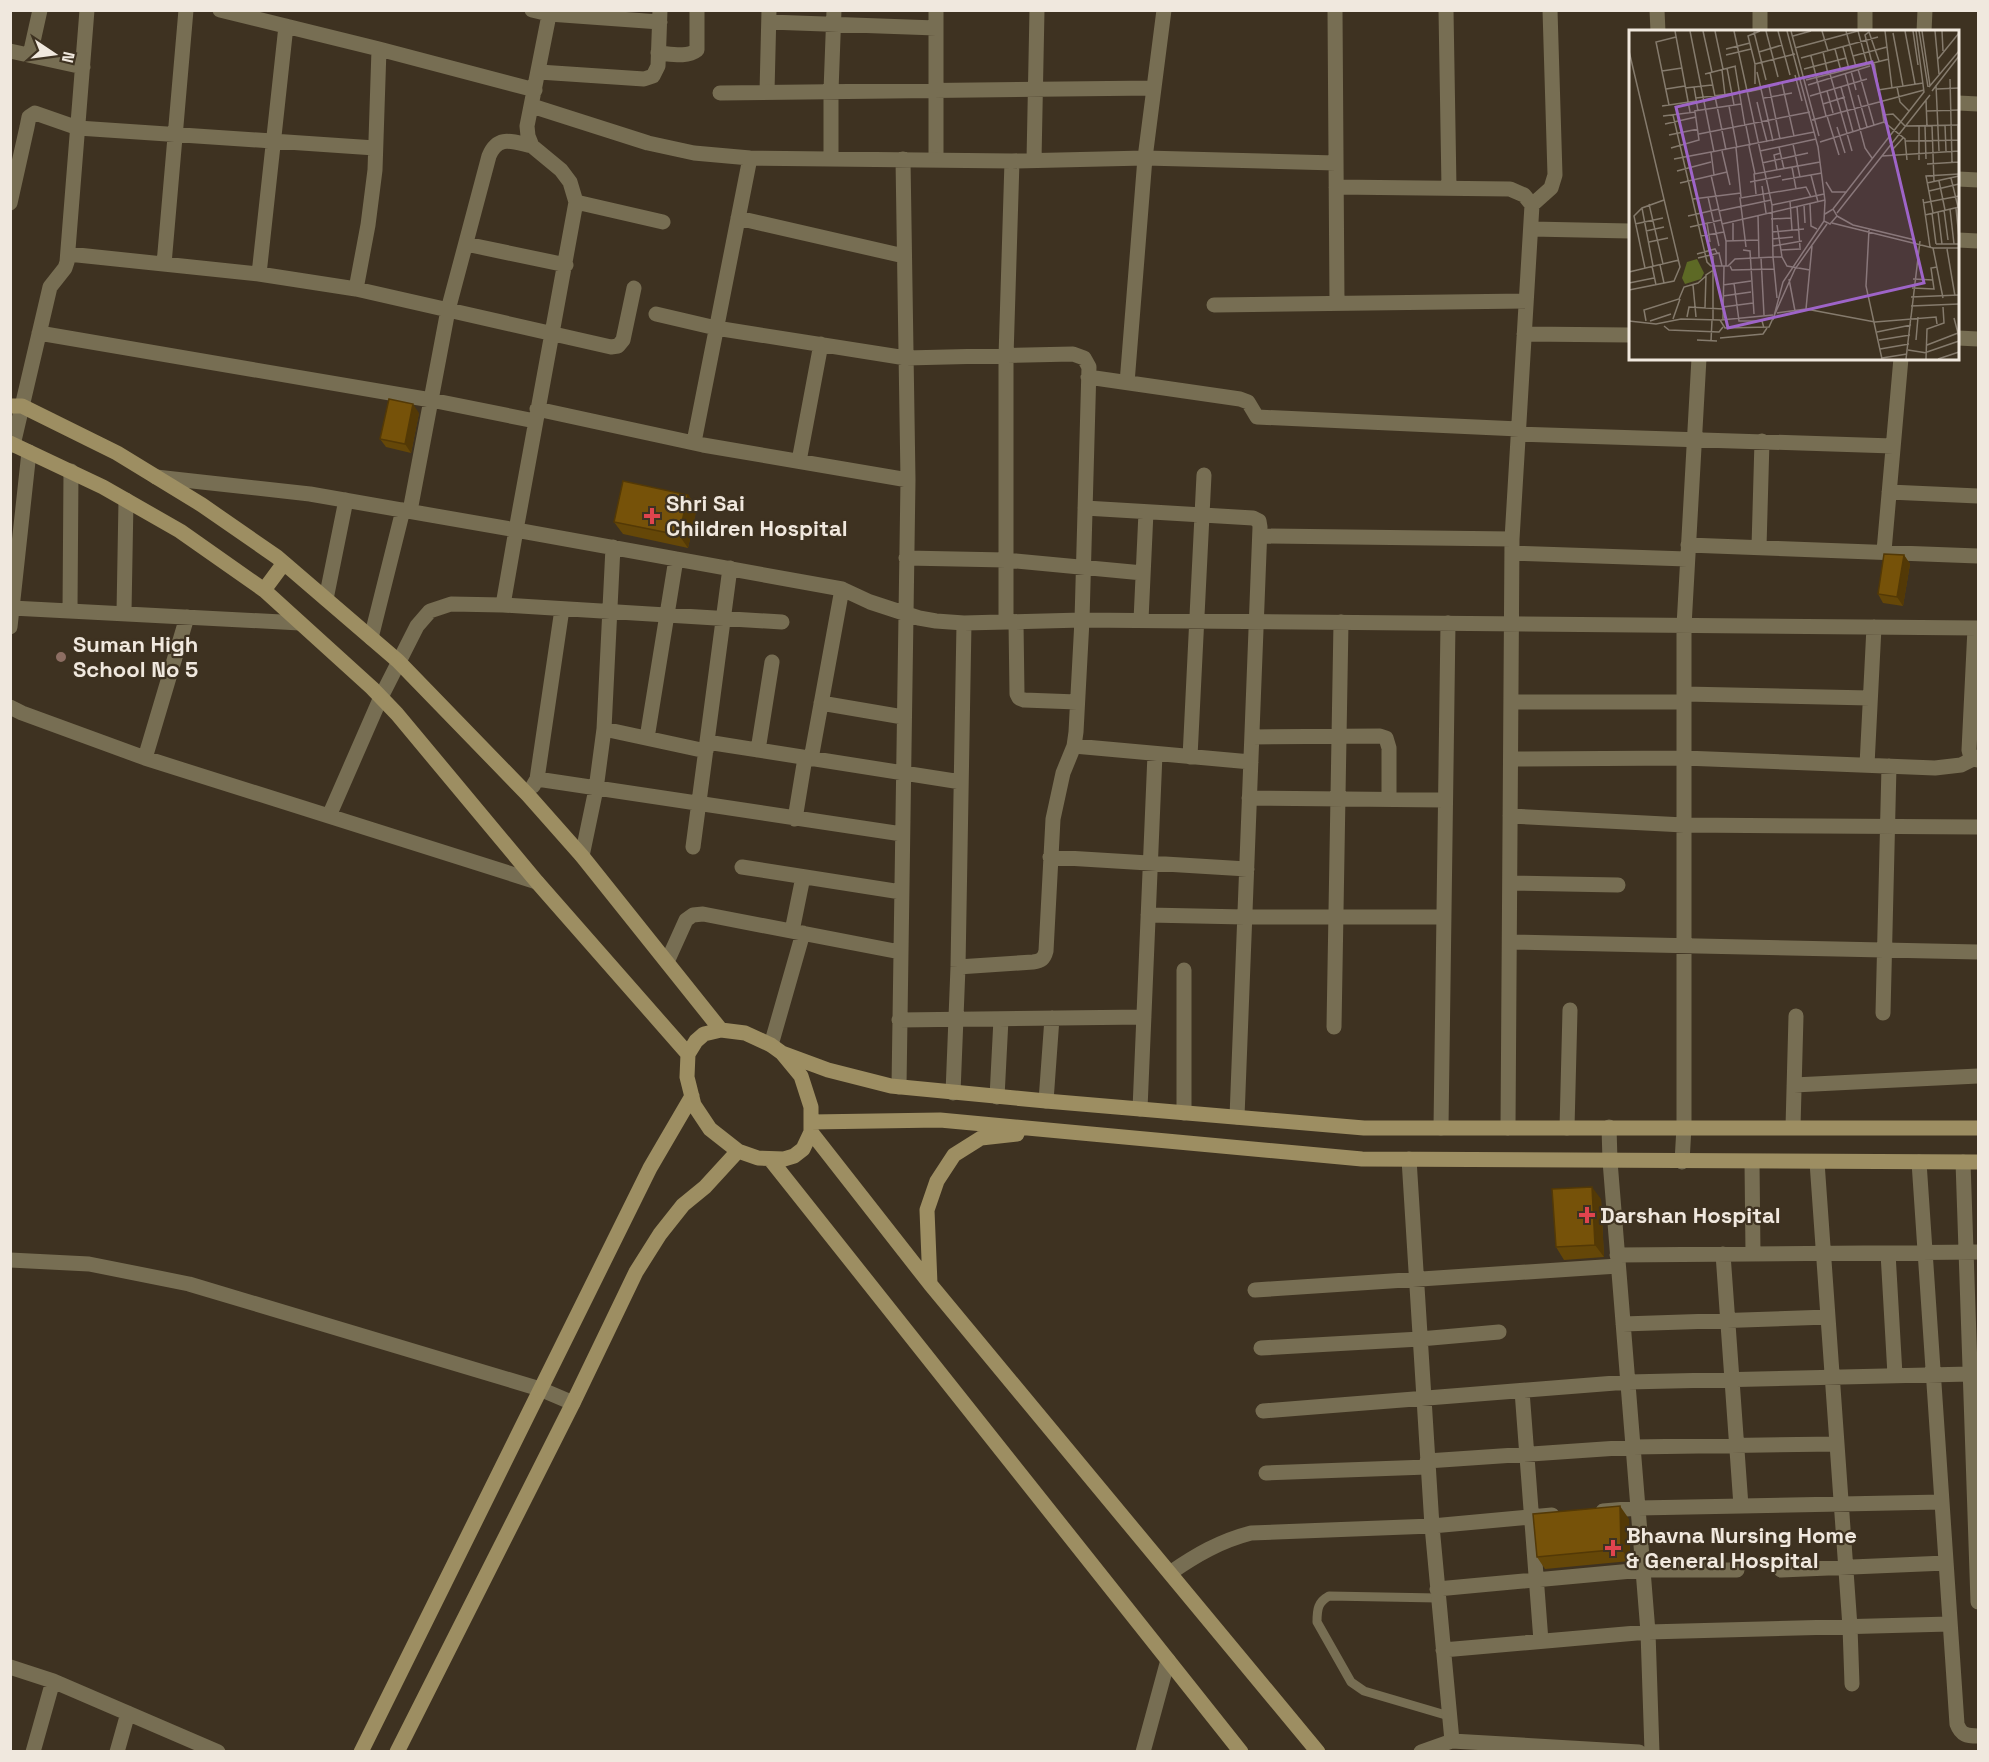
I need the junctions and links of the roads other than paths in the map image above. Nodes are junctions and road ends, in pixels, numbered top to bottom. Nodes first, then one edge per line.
1 (39, 10) edge
2 (87, 10) edge
3 (186, 10) edge
4 (220, 10) edge
5 (698, 10) edge
6 (936, 10) edge
7 (1037, 10) edge
8 (1164, 10) edge
9 (1335, 10) edge
10 (1446, 10) edge
11 (1550, 10) edge
12 (1657, 10) edge
13 (1760, 10) edge
14 (1865, 10) edge
15 (1925, 10) edge
16 (532, 11) edge
17 (550, 12) edge
18 (660, 16) edge
19 (769, 16) edge
20 (834, 17) edge
21 (286, 26) junction
22 (936, 28) junction
23 (1658, 30) edge
24 (1760, 30) edge
25 (1865, 30) edge
26 (1924, 30) edge
27 (379, 49) junction
28 (10, 51) edge
29 (658, 53) junction
30 (30, 55) junction
31 (83, 66) junction
32 (539, 72) junction
33 (1154, 88) junction
34 (1036, 89) junction
35 (535, 90) junction
36 (936, 90) junction
37 (831, 91) junction
38 (767, 92) junction
39 (720, 93) dead end
40 (1959, 104) edge
41 (1978, 104) edge
42 (532, 106) junction
43 (78, 128) junction
44 (175, 135) junction
45 (274, 142) junction
46 (532, 146) junction
47 (375, 147) junction
48 (750, 158) junction
49 (1145, 158) junction
50 (831, 159) junction
51 (903, 159) junction
52 (936, 160) junction
53 (1034, 160) junction
54 (1012, 161) junction
55 (1336, 163) junction
56 (1959, 179) edge
57 (1978, 180) edge
58 (1336, 187) junction
59 (1449, 188) junction
60 (576, 202) junction
61 (10, 203) edge
62 (1532, 205) junction
63 (738, 218) junction
64 (663, 222) dead end
65 (1531, 229) junction
66 (1629, 231) edge
67 (1959, 240) edge
68 (1978, 241) edge
69 (466, 244) junction
70 (68, 254) junction
71 (904, 256) junction
72 (164, 264) junction
73 (566, 265) junction
74 (259, 274) junction
75 (634, 288) dead end
76 (356, 289) junction
77 (1526, 302) junction
78 (1337, 303) junction
79 (1214, 305) dead end
80 (448, 310) junction
81 (656, 314) dead end
82 (716, 328) junction
83 (39, 333) junction
84 (552, 334) junction
85 (1524, 334) junction
86 (1629, 335) edge
87 (1959, 338) edge
88 (1978, 339) edge
89 (821, 344) junction
90 (1006, 357) junction
91 (906, 358) junction
92 (1699, 360) edge
93 (1901, 360) edge
94 (1088, 377) junction
95 (1126, 383) junction
96 (431, 399) junction
97 (16, 406) edge
98 (536, 415) junction
99 (1519, 431) junction
100 (1693, 439) junction
101 (1762, 441) junction
102 (694, 442) junction
103 (12, 444) edge
104 (1893, 446) junction
105 (29, 452) junction
106 (799, 461) junction
107 (71, 471) junction
108 (1204, 476) dead end
109 (156, 477) junction
110 (908, 480) junction
111 (1889, 492) junction
112 (1978, 496) edge
113 (126, 500) junction
114 (346, 500) junction
115 (1085, 508) junction
116 (406, 511) junction
117 (1146, 512) junction
118 (1203, 516) junction
119 (516, 530) junction
120 (1260, 536) junction
121 (1512, 546) junction
122 (613, 547) junction
123 (1759, 547) junction
124 (1884, 551) junction
125 (1688, 552) junction
126 (1978, 556) edge
127 (906, 558) junction
128 (676, 559) junction
129 (1006, 560) junction
130 (284, 562) junction
131 (730, 568) junction
132 (1083, 568) junction
133 (1143, 573) junction
134 (842, 589) junction
135 (264, 590) junction
136 (326, 599) junction
137 (502, 605) junction
138 (12, 608) junction
139 (562, 609) junction
140 (70, 610) junction
141 (905, 612) junction
142 (124, 613) junction
143 (609, 613) junction
144 (666, 616) junction
145 (187, 617) junction
146 (724, 619) junction
147 (1082, 620) junction
148 (1141, 620) junction
149 (1196, 621) junction
150 (1256, 621) junction
151 (300, 622) junction
152 (782, 622) dead end
153 (1011, 622) junction
154 (1341, 622) junction
155 (964, 623) junction
156 (1448, 623) junction
157 (1511, 624) junction
158 (1684, 626) junction
159 (10, 627) edge
160 (1874, 627) junction
161 (1977, 628) edge
162 (371, 638) junction
163 (398, 661) junction
164 (772, 662) dead end
165 (381, 697) junction
166 (1684, 698) junction
167 (1870, 698) junction
168 (1077, 702) junction
169 (1511, 702) junction
170 (821, 703) junction
171 (10, 706) edge
172 (903, 717) junction
173 (604, 729) junction
174 (1339, 736) junction
175 (1252, 737) junction
176 (647, 738) junction
177 (1074, 746) junction
178 (706, 747) junction
179 (758, 750) junction
180 (1155, 754) junction
181 (1190, 757) junction
182 (145, 758) junction
183 (808, 758) junction
184 (1684, 758) junction
185 (1511, 759) junction
186 (1977, 759) edge
187 (1251, 762) junction
188 (1867, 765) junction
189 (1889, 766) junction
190 (903, 773) junction
191 (537, 779) junction
192 (961, 782) junction
193 (596, 789) junction
194 (528, 795) junction
195 (1250, 798) junction
196 (1338, 798) junction
197 (1389, 799) junction
198 (1446, 800) junction
199 (699, 804) junction
200 (329, 816) junction
201 (1510, 816) junction
202 (795, 819) junction
203 (1684, 825) junction
204 (1887, 826) junction
205 (1978, 827) edge
206 (902, 834) junction
207 (693, 847) dead end
208 (582, 856) junction
209 (1050, 857) junction
210 (1150, 864) junction
211 (742, 867) dead end
212 (1246, 868) junction
213 (803, 877) junction
214 (537, 882) junction
215 (1510, 883) junction
216 (1618, 885) dead end
217 (901, 892) junction
218 (1149, 915) junction
219 (1245, 917) junction
220 (1336, 917) junction
221 (1444, 917) junction
222 (797, 932) junction
223 (1510, 942) junction
224 (1684, 947) junction
225 (1884, 950) junction
226 (900, 952) junction
227 (1978, 952) edge
228 (668, 962) junction
229 (958, 967) junction
230 (1184, 970) dead end
231 (1570, 1010) dead end
232 (1884, 1012) dead end
233 (1796, 1016) dead end
234 (1144, 1017) junction
235 (1001, 1018) junction
236 (1052, 1018) junction
237 (956, 1019) junction
238 (899, 1020) junction
239 (1334, 1027) dead end
240 (722, 1030) junction
241 (777, 1049) junction
242 (688, 1054) junction
243 (1978, 1076) edge
244 (1794, 1085) junction
245 (898, 1087) junction
246 (953, 1092) junction
247 (692, 1096) junction
248 (997, 1097) junction
249 (1046, 1101) junction
250 (1140, 1109) junction
251 (1184, 1113) junction
252 (1237, 1117) junction
253 (811, 1127) junction
254 (1609, 1127) junction
255 (1684, 1127) junction
256 (1793, 1127) junction
257 (1441, 1128) junction
258 (1508, 1128) junction
259 (1567, 1128) junction
260 (1978, 1128) edge
261 (1053, 1131) junction
262 (738, 1151) junction
263 (1409, 1159) junction
264 (770, 1160) junction
265 (1610, 1161) junction
266 (1683, 1162) junction
267 (1752, 1162) junction
268 (1817, 1162) junction
269 (1919, 1162) junction
270 (1971, 1162) edge
271 (1888, 1252) junction
272 (1925, 1252) junction
273 (1972, 1252) edge
274 (1823, 1253) junction
275 (1723, 1254) junction
276 (1753, 1254) junction
277 (10, 1260) edge
278 (1618, 1261) junction
279 (1416, 1279) junction
280 (930, 1284) junction
281 (1255, 1290) dead end
282 (1828, 1317) junction
283 (1728, 1320) junction
284 (1623, 1324) junction
285 (1499, 1332) dead end
286 (1420, 1339) junction
287 (1261, 1348) dead end
288 (1973, 1366) edge
289 (1934, 1374) junction
290 (1895, 1376) junction
291 (1832, 1377) junction
292 (1732, 1379) junction
293 (1628, 1382) junction
294 (540, 1389) junction
295 (1522, 1390) junction
296 (1423, 1398) junction
297 (573, 1403) junction
298 (1263, 1411) dead end
299 (1737, 1444) junction
300 (1837, 1444) junction
301 (1633, 1447) junction
302 (1526, 1454) junction
303 (1427, 1464) junction
304 (1266, 1473) dead end
305 (1976, 1475) edge
306 (1942, 1502) junction
307 (1841, 1504) junction
308 (1741, 1506) junction
309 (1638, 1508) junction
310 (1590, 1512) edge
311 (1567, 1514) edge
312 (1531, 1517) junction
313 (1432, 1526) junction
314 (1978, 1545) edge
315 (1946, 1563) junction
316 (1846, 1567) junction
317 (1643, 1570) junction
318 (1737, 1570) dead end
319 (1781, 1570) dead end
320 (1170, 1573) junction
321 (1536, 1579) junction
322 (1438, 1594) junction
323 (1978, 1602) edge
324 (1950, 1624) junction
325 (1850, 1627) junction
326 (1648, 1632) junction
327 (1541, 1641) junction
328 (1443, 1650) junction
329 (1168, 1660) junction
330 (10, 1666) edge
331 (54, 1681) junction
332 (1852, 1684) dead end
333 (128, 1713) junction
334 (1449, 1716) junction
335 (1978, 1736) edge
336 (1452, 1741) junction
337 (200, 1748) edge
338 (1508, 1748) edge
339 (33, 1752) edge
340 (117, 1752) edge
341 (218, 1752) edge
342 (361, 1752) edge
343 (397, 1752) edge
344 (1143, 1752) edge
345 (1241, 1752) edge
346 (1318, 1752) edge
347 (1421, 1752) edge
348 (1639, 1752) edge
349 (1652, 1752) edge

1 - 30 street
2 - 31 street
3 - 44 street
4 - 21 street
5 - 29 street
6 - 22 street
7 - 34 street
8 - 33 street
9 - 55 street
10 - 59 street
11 - 62 street
12 - 23 street
13 - 24 street
14 - 25 street
15 - 26 street
16 - 17 street
17 - 18 street
17 - 32 street
18 - 29 street
19 - 20 street
19 - 38 street
20 - 22 street
20 - 37 street
21 - 27 street
21 - 45 street
22 - 36 street
27 - 35 street
27 - 47 street
28 - 30 street
29 - 32 street
30 - 31 street
31 - 43 street
32 - 35 street
33 - 34 street
33 - 49 street
34 - 36 street
34 - 53 street
35 - 42 street
36 - 37 street
36 - 52 street
37 - 38 street
37 - 50 street
38 - 39 street
40 - 41 street
42 - 46 street
42 - 48 street
43 - 44 street
43 - 61 street
43 - 70 street
44 - 45 street
44 - 72 street
45 - 47 street
45 - 74 street
46 - 60 street
46 - 69 street
47 - 76 street
48 - 50 street
48 - 63 street
49 - 53 street
49 - 55 street
49 - 95 street
50 - 51 street
51 - 52 street
51 - 71 street
52 - 54 street
53 - 54 street
54 - 90 street
55 - 58 street
56 - 57 street
58 - 59 street
58 - 78 street
59 - 62 street
60 - 64 street
60 - 73 street
62 - 65 street
63 - 71 street
63 - 82 street
65 - 66 street
65 - 77 street
67 - 68 street
69 - 73 street
69 - 80 street
70 - 72 street
70 - 83 street
71 - 91 street
72 - 74 street
73 - 84 street
74 - 76 street
75 - 84 street
76 - 80 street
77 - 78 street
77 - 85 street
78 - 79 street
80 - 84 street
80 - 96 street
81 - 82 street
82 - 89 street
82 - 102 street
83 - 96 street
83 - 97 street
84 - 98 street
85 - 86 street
85 - 99 street
87 - 88 street
89 - 91 street
89 - 106 street
90 - 91 street
90 - 94 street
90 - 129 street
91 - 110 street
92 - 100 street
93 - 104 street
94 - 95 street
94 - 115 street
95 - 99 street
96 - 98 street
96 - 116 street
97 - 103 street
97 - 109 main road
98 - 102 street
98 - 119 street
99 - 100 street
99 - 121 street
100 - 101 street
100 - 125 street
101 - 104 street
101 - 123 street
102 - 106 street
103 - 105 main road
104 - 111 street
105 - 107 main road
105 - 138 street
106 - 110 street
107 - 113 main road
107 - 140 street
108 - 118 street
109 - 114 street
109 - 130 main road
110 - 127 street
111 - 112 street
111 - 124 street
113 - 135 main road
113 - 142 street
114 - 116 street
114 - 136 street
115 - 117 street
115 - 132 street
116 - 119 street
116 - 162 street
117 - 118 street
117 - 133 street
118 - 120 street
118 - 149 street
119 - 122 street
119 - 137 street
120 - 121 street
120 - 150 street
121 - 125 street
121 - 157 street
122 - 128 street
122 - 143 street
123 - 124 street
123 - 125 street
124 - 126 street
125 - 158 street
127 - 129 street
127 - 141 street
128 - 131 street
128 - 144 street
129 - 132 street
129 - 153 street
130 - 135 main road
130 - 136 main road
131 - 134 street
131 - 146 street
132 - 133 street
132 - 147 street
133 - 148 street
134 - 141 street
134 - 170 street
135 - 151 main road
136 - 162 main road
137 - 139 street
137 - 163 street
138 - 140 street
138 - 159 street
139 - 143 street
139 - 191 street
140 - 142 street
141 - 155 street
141 - 172 street
142 - 145 street
143 - 144 street
143 - 173 street
144 - 146 street
144 - 176 street
145 - 151 street
145 - 182 street
146 - 152 street
146 - 178 street
147 - 148 street
147 - 153 street
147 - 168 street
148 - 149 street
149 - 150 street
149 - 181 street
150 - 154 street
150 - 175 street
151 - 165 main road
153 - 155 street
153 - 168 street
154 - 156 street
154 - 174 street
155 - 192 street
156 - 157 street
156 - 198 street
157 - 158 street
157 - 169 street
158 - 160 street
158 - 166 street
160 - 161 street
160 - 167 street
161 - 186 street
162 - 163 main road
163 - 165 street
163 - 194 main road
164 - 179 street
165 - 200 street
165 - 214 main road
166 - 167 street
166 - 169 street
166 - 184 street
167 - 188 street
168 - 177 street
169 - 185 street
170 - 172 street
170 - 183 street
171 - 182 street
172 - 190 street
173 - 176 street
173 - 193 street
174 - 175 street
174 - 196 street
174 - 197 street
175 - 187 street
176 - 178 street
177 - 180 street
177 - 209 street
178 - 179 street
178 - 199 street
179 - 183 street
180 - 181 street
180 - 210 street
181 - 187 street
182 - 200 street
183 - 190 street
183 - 202 street
184 - 185 street
184 - 188 street
184 - 203 street
185 - 201 street
186 - 189 street
187 - 195 street
188 - 189 street
189 - 204 street
190 - 192 street
190 - 206 street
191 - 193 street
191 - 194 street
192 - 229 street
193 - 199 street
193 - 208 street
194 - 208 main road
195 - 196 street
195 - 212 street
196 - 197 street
196 - 220 street
197 - 198 street
198 - 221 street
199 - 202 street
199 - 207 street
200 - 214 street
201 - 203 street
201 - 215 street
202 - 206 street
203 - 204 street
203 - 224 street
204 - 205 street
204 - 225 street
206 - 217 street
208 - 228 main road
209 - 210 street
209 - 229 street
210 - 212 street
210 - 218 street
211 - 213 street
212 - 219 street
213 - 217 street
213 - 222 street
214 - 242 main road
215 - 216 street
215 - 223 street
217 - 226 street
218 - 219 street
218 - 234 street
219 - 220 street
219 - 252 street
220 - 221 street
220 - 239 street
221 - 257 street
222 - 226 street
222 - 228 street
222 - 241 street
223 - 224 street
223 - 258 street
224 - 225 street
224 - 255 street
225 - 227 street
225 - 232 street
226 - 238 street
228 - 240 main road
229 - 237 street
230 - 251 street
231 - 259 street
233 - 244 street
234 - 236 street
234 - 250 street
235 - 236 street
235 - 237 street
235 - 248 street
236 - 249 street
237 - 238 street
237 - 246 street
238 - 245 street
240 - 241 main road
240 - 242 main road
241 - 245 main road
241 - 253 main road
242 - 247 main road
243 - 244 street
244 - 256 street
245 - 246 main road
246 - 248 main road
247 - 262 main road
247 - 294 main road
248 - 249 main road
249 - 250 main road
250 - 251 main road
251 - 252 main road
252 - 257 main road
253 - 261 main road
253 - 264 main road
253 - 280 main road
254 - 255 main road
254 - 259 main road
254 - 265 street
255 - 256 main road
255 - 266 street
256 - 260 main road
257 - 258 main road
258 - 259 main road
261 - 263 main road
261 - 280 main road
262 - 264 main road
262 - 297 main road
263 - 265 main road
263 - 279 street
264 - 329 main road
265 - 266 main road
265 - 278 street
266 - 267 main road
267 - 268 main road
267 - 276 street
268 - 269 main road
268 - 274 street
269 - 270 main road
269 - 272 street
270 - 273 street
271 - 272 street
271 - 274 street
271 - 290 street
272 - 273 street
272 - 289 street
273 - 288 street
274 - 276 street
274 - 282 street
275 - 276 street
275 - 278 street
275 - 283 street
277 - 294 street
278 - 279 street
278 - 284 street
279 - 281 street
279 - 286 street
280 - 320 main road
282 - 283 street
282 - 291 street
283 - 284 street
283 - 292 street
284 - 293 street
285 - 286 street
286 - 287 street
286 - 296 street
288 - 289 street
288 - 305 street
289 - 290 street
289 - 306 street
290 - 291 street
291 - 292 street
291 - 300 street
292 - 293 street
292 - 299 street
293 - 295 street
293 - 301 street
294 - 297 street
294 - 342 main road
295 - 296 street
295 - 302 street
296 - 298 street
296 - 303 street
297 - 343 main road
299 - 300 street
299 - 301 street
299 - 308 street
300 - 307 street
301 - 302 street
301 - 309 street
302 - 303 street
302 - 312 street
303 - 304 street
303 - 313 street
305 - 314 street
306 - 307 street
306 - 315 street
307 - 308 street
307 - 316 street
308 - 309 street
309 - 310 street
309 - 317 street
311 - 312 street
312 - 313 street
312 - 321 street
313 - 320 street
313 - 322 street
314 - 323 street
315 - 316 street
315 - 324 street
316 - 319 street
316 - 325 street
317 - 318 street
317 - 321 street
317 - 326 street
320 - 346 main road
321 - 322 street
321 - 327 street
322 - 328 street
322 - 334 lane
324 - 325 street
324 - 335 street
325 - 326 street
325 - 332 street
326 - 327 street
326 - 349 street
327 - 328 street
328 - 334 street
329 - 344 street
329 - 345 main road
330 - 331 street
331 - 333 street
331 - 339 street
333 - 337 street
333 - 340 street
334 - 336 street
336 - 338 street
336 - 347 street
337 - 341 street
338 - 348 street

